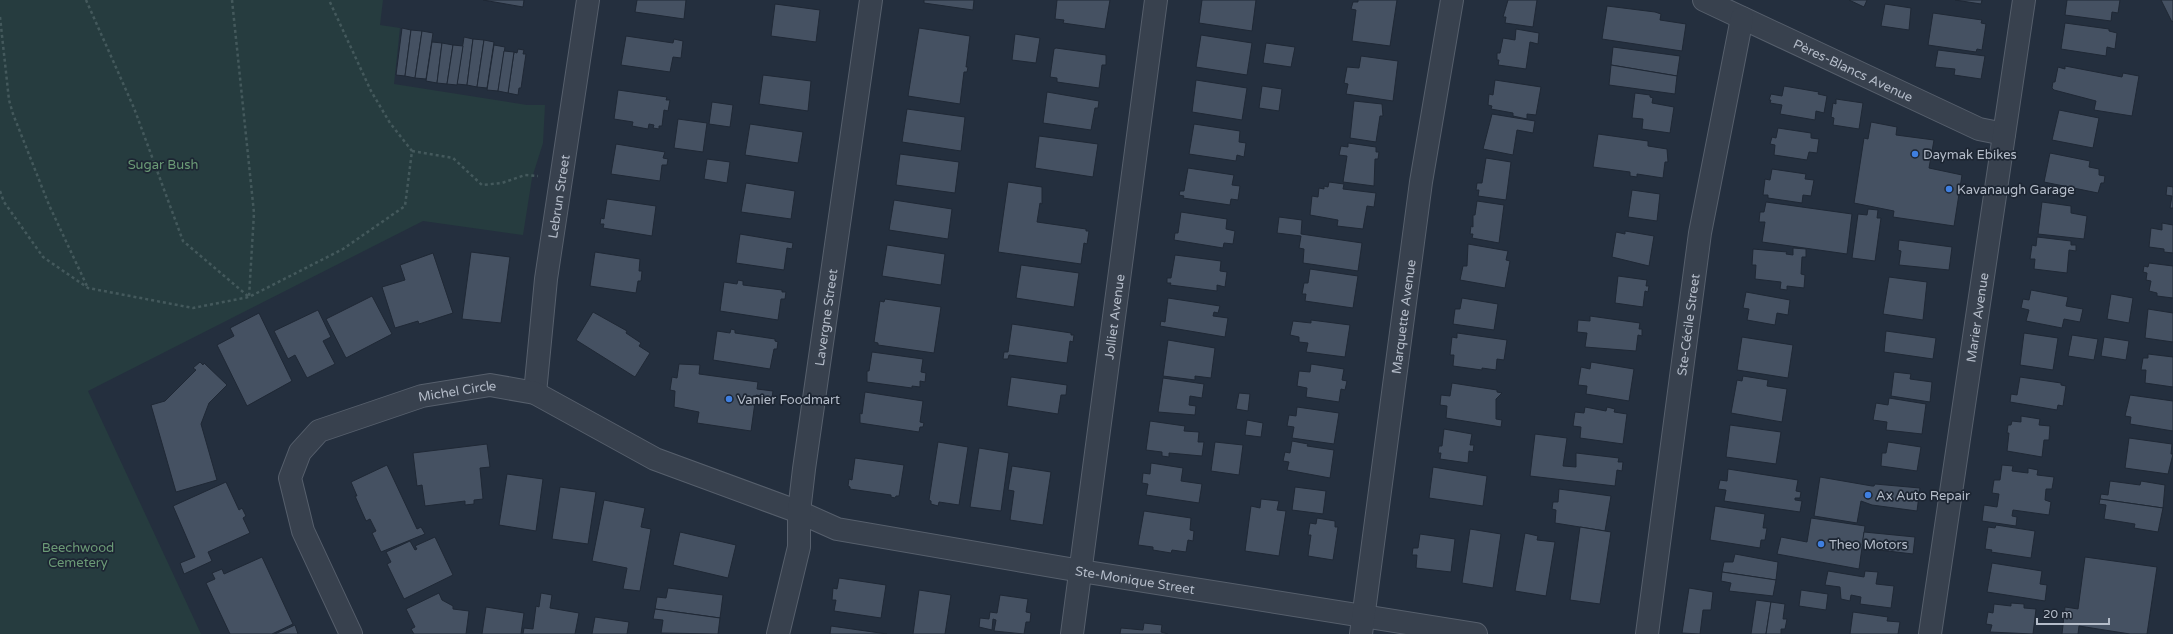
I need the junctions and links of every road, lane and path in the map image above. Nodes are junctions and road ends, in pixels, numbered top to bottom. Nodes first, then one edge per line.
1 (86, 0) edge
2 (232, 0) edge
3 (329, 0) edge
4 (588, 0) edge
5 (871, 0) edge
6 (1156, 0) edge
7 (1452, 0) edge
8 (1704, 0) edge
9 (2024, 0) edge
10 (0, 17) edge
11 (1742, 18) junction
12 (2004, 134) junction
13 (412, 151) junction
14 (525, 175) dead end
15 (0, 191) edge
16 (88, 288) junction
17 (249, 297) junction
18 (534, 393) junction
19 (798, 512) junction
20 (1081, 571) junction
21 (1363, 625) edge
22 (351, 634) edge
23 (778, 634) edge
24 (1072, 634) edge
25 (1476, 634) edge
26 (1647, 634) edge
27 (1930, 634) edge

1 - 17 path
2 - 17 path
3 - 13 path
4 - 18 street, Lebrun Street
5 - 19 street, Lavergne Street
6 - 20 street, Jolliet Avenue
7 - 21 street, Marquette Avenue
8 - 11 street, Pères-Blancs Avenue
9 - 12 street, Marier Avenue
10 - 16 path
11 - 12 street, Pères-Blancs Avenue
11 - 26 street, Ste-Cécile Street
12 - 27 street, Marier Avenue
13 - 14 path
13 - 17 path
15 - 16 path
16 - 17 path
18 - 19 street, Michel Circle
18 - 22 street, Michel Circle
19 - 20 street, Ste-Monique Street
19 - 23 street, Lavergne Street
20 - 21 street, Ste-Monique Street
20 - 24 street, Jolliet Avenue
21 - 25 street, Ste-Monique Street

